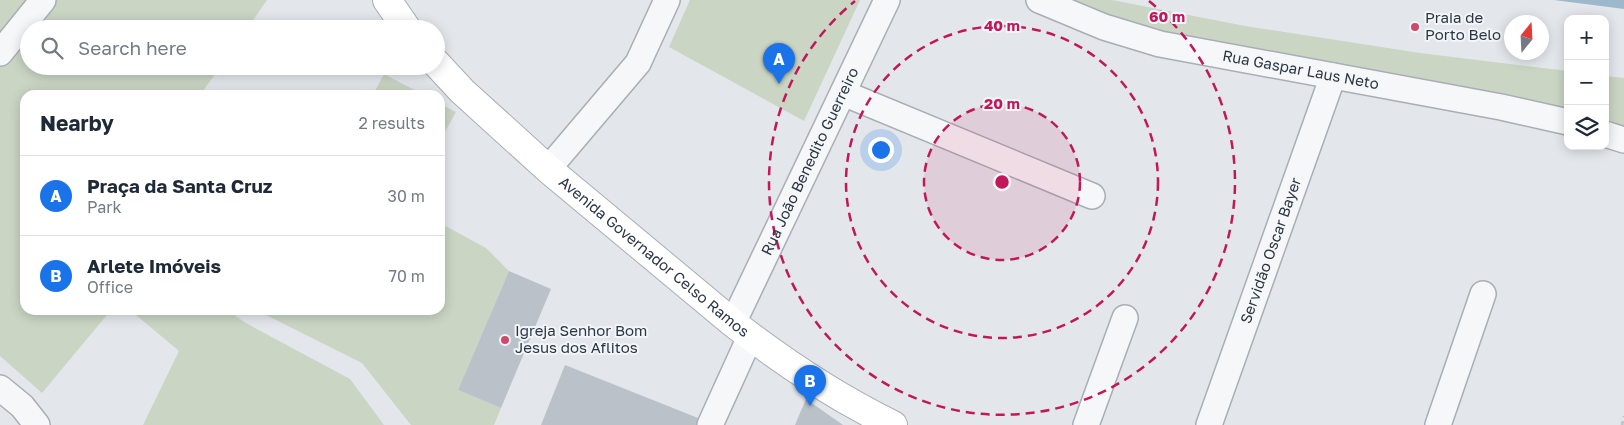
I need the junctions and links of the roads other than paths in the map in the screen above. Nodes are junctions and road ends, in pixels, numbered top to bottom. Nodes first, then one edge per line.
1 (43, 0) edge
2 (387, 0) edge
3 (667, 0) edge
4 (887, 0) edge
5 (1039, 0) edge
6 (27, 20) edge
7 (401, 20) edge
8 (20, 28) edge
9 (0, 53) edge
10 (445, 73) edge
11 (1333, 76) junction
12 (842, 93) junction
13 (1564, 121) edge
14 (1609, 135) edge
15 (1624, 140) edge
16 (548, 169) junction
17 (1092, 196) dead end
18 (1484, 294) dead end
19 (1125, 318) dead end
20 (741, 330) junction
21 (0, 388) edge
22 (37, 425) edge
23 (710, 425) edge
24 (893, 425) edge
25 (1086, 425) edge
26 (1209, 425) edge
27 (1438, 425) edge

1 - 6 street
2 - 7 main road
3 - 16 street
4 - 12 street, Rua João Benedito Guerreiro
5 - 11 street, Rua Gaspar Laus Neto
8 - 9 street
10 - 16 main road, Avenida Governador Celso Ramos
11 - 13 street, Rua Gaspar Laus Neto
11 - 26 street, Servidão Oscar Bayer
12 - 17 street
12 - 20 street, Rua João Benedito Guerreiro
14 - 15 street
16 - 20 main road, Avenida Governador Celso Ramos
18 - 27 street
19 - 25 street
20 - 23 street, Rua João Benedito Guerreiro
20 - 24 main road, Avenida Governador Celso Ramos
21 - 22 street

